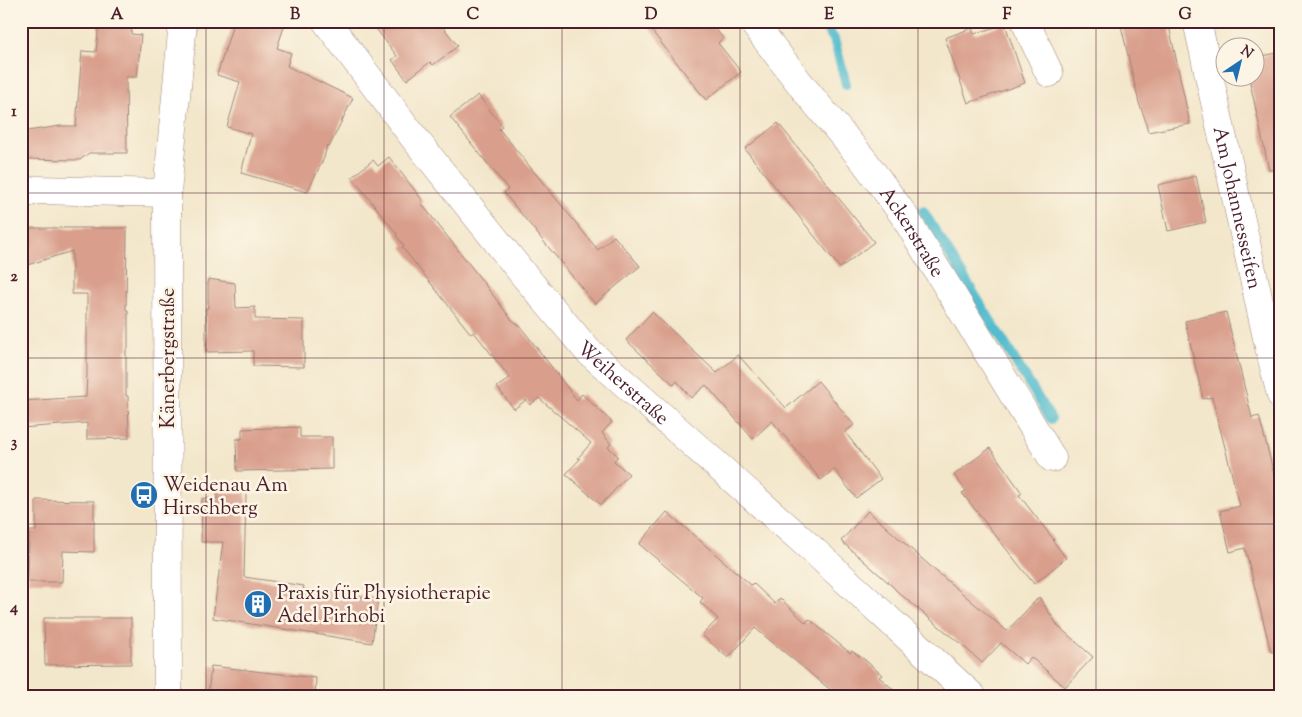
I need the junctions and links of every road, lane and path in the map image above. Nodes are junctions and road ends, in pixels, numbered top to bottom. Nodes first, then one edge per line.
1 (183, 21) edge
2 (326, 21) edge
3 (752, 21) edge
4 (1025, 21) edge
5 (1197, 21) edge
6 (1049, 73) dead end
7 (167, 193) junction
8 (21, 195) edge
9 (1281, 395) edge
10 (1052, 458) dead end
11 (168, 696) edge
12 (972, 696) edge

1 - 7 street, Känerbergstraße
2 - 12 street, Weiherstraße
3 - 10 street, Ackerstraße
4 - 6 street
5 - 9 street, Am Johannesseifen
7 - 8 street
7 - 11 street, Känerbergstraße

